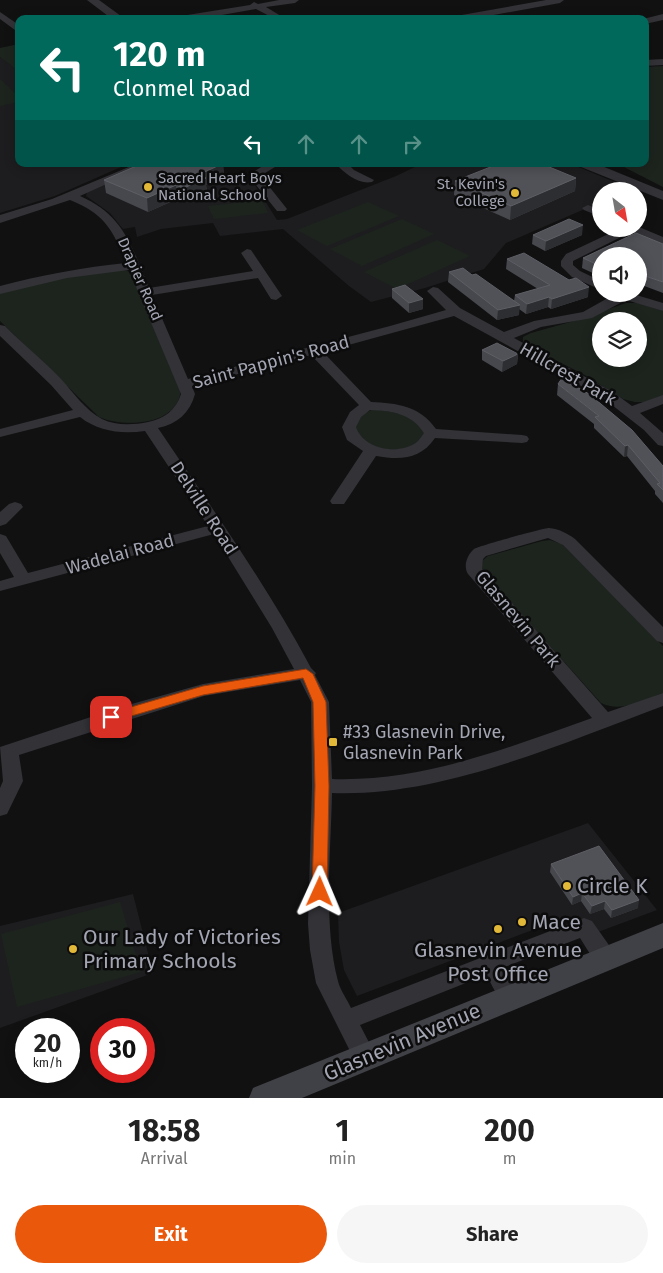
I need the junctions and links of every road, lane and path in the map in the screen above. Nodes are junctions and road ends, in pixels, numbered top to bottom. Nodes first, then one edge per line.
1 (92, 0) edge
2 (243, 0) edge
3 (296, 0) edge
4 (560, 0) edge
5 (257, 6) junction
6 (0, 15) edge
7 (114, 15) edge
8 (204, 15) edge
9 (274, 15) edge
10 (471, 15) edge
11 (663, 18) edge
12 (649, 20) edge
13 (15, 27) edge
14 (663, 62) edge
15 (649, 63) edge
16 (137, 167) edge
17 (268, 167) edge
18 (345, 167) edge
19 (593, 167) edge
20 (368, 180) dead end
21 (70, 196) junction
22 (663, 196) edge
23 (588, 208) dead end
24 (281, 209) dead end
25 (592, 210) edge
26 (0, 219) edge
27 (648, 235) edge
28 (609, 238) edge
29 (663, 241) edge
30 (247, 253) dead end
31 (134, 266) junction
32 (261, 274) junction
33 (592, 282) edge
34 (0, 290) edge
35 (433, 291) dead end
36 (146, 292) junction
37 (276, 296) dead end
38 (611, 302) edge
39 (647, 302) edge
40 (663, 307) edge
41 (455, 311) junction
42 (0, 329) edge
43 (505, 337) junction
44 (314, 350) junction
45 (184, 384) junction
46 (663, 399) edge
47 (367, 406) junction
48 (83, 412) junction
49 (630, 412) junction
50 (150, 427) junction
51 (0, 433) edge
52 (431, 433) junction
53 (522, 439) dead end
54 (663, 442) edge
55 (371, 451) junction
56 (338, 501) dead end
57 (15, 506) dead end
58 (0, 521) edge
59 (218, 528) junction
60 (0, 539) edge
61 (23, 579) junction
62 (0, 586) edge
63 (663, 637) edge
64 (306, 674) junction
65 (663, 699) edge
66 (604, 720) junction
67 (4, 753) edge
68 (322, 786) junction
69 (0, 809) edge
70 (663, 936) edge
71 (606, 958) junction
72 (491, 962) junction
73 (511, 996) junction
74 (346, 1020) junction
75 (365, 1058) junction
76 (265, 1098) edge

1 - 7 street
2 - 5 street
3 - 5 street
4 - 10 street
5 - 8 street
5 - 9 street
6 - 13 street
11 - 12 street
14 - 15 street
16 - 21 street
17 - 24 street
18 - 20 street
19 - 22 street
21 - 26 street
21 - 31 street, Drapier Road
23 - 25 street
27 - 29 street
28 - 33 street
30 - 32 street
31 - 34 street
31 - 36 street, Drapier Road
32 - 36 street
32 - 37 street
35 - 41 street, Hillcrest Park
36 - 45 street, Drapier Road
38 - 43 street, Hillcrest Park
39 - 40 street, Hillcrest Park
41 - 43 street, Hillcrest Park
41 - 44 street, Saint Pappin's Road
42 - 48 street, Saint Pappin's Road
43 - 49 street, Hillcrest Park
44 - 45 street, Saint Pappin's Road
44 - 47 street
45 - 50 street, Saint Pappin's Road
46 - 49 street, Hillcrest Park
47 - 52 street
47 - 55 street
48 - 50 street, Saint Pappin's Road
48 - 51 street
49 - 54 street, Hillcrest Park
50 - 59 street, Delville Road
52 - 53 street
52 - 55 street
55 - 56 street
57 - 58 street
59 - 61 street, Wadelai Road
59 - 64 street, Delville Road
60 - 61 street
61 - 62 street, Wadelai Road
63 - 66 street, Glasnevin Park
64 - 67 street
64 - 68 street, Delville Road
65 - 66 street
66 - 68 street
67 - 69 street
68 - 74 street
70 - 71 main road, Glasnevin Avenue
71 - 72 street
71 - 73 main road, Glasnevin Avenue
72 - 73 street
72 - 74 street
73 - 75 main road, Glasnevin Avenue
74 - 75 street
75 - 76 main road, Glasnevin Avenue

